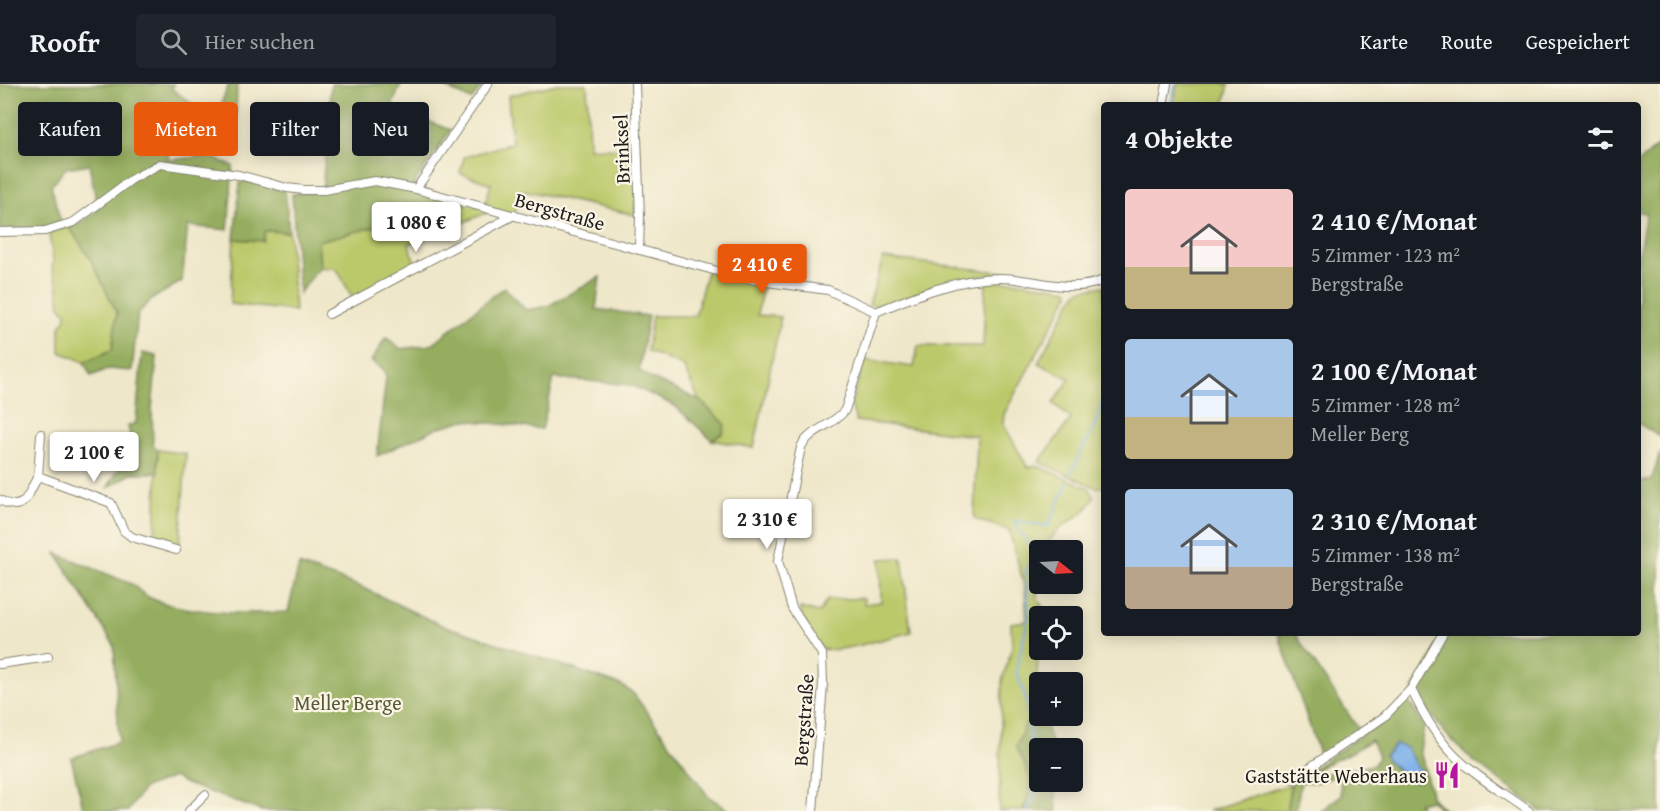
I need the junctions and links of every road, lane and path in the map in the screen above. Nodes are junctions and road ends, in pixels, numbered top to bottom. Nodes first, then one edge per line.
1 (488, 84) edge
2 (635, 84) edge
3 (1167, 84) edge
4 (1164, 102) edge
5 (416, 189) junction
6 (514, 215) junction
7 (0, 232) edge
8 (639, 250) junction
9 (1101, 281) edge
10 (876, 312) junction
11 (329, 314) dead end
12 (41, 434) dead end
13 (38, 476) junction
14 (0, 500) edge
15 (176, 550) dead end
16 (1441, 636) edge
17 (48, 657) dead end
18 (0, 664) edge
19 (1411, 689) junction
20 (1293, 779) dead end
21 (205, 795) dead end
22 (189, 811) edge
23 (813, 811) edge
24 (1529, 811) edge

1 - 5 street
2 - 8 street, Brinksel
3 - 4 street
5 - 6 street, Bergstraße
5 - 7 street, Bergstraße
6 - 8 street, Bergstraße
6 - 11 street
8 - 10 street, Bergstraße
9 - 10 street
10 - 23 street, Bergstraße
12 - 13 street
13 - 14 street
13 - 15 street
16 - 19 street
17 - 18 street
19 - 20 street
19 - 24 street
21 - 22 street

